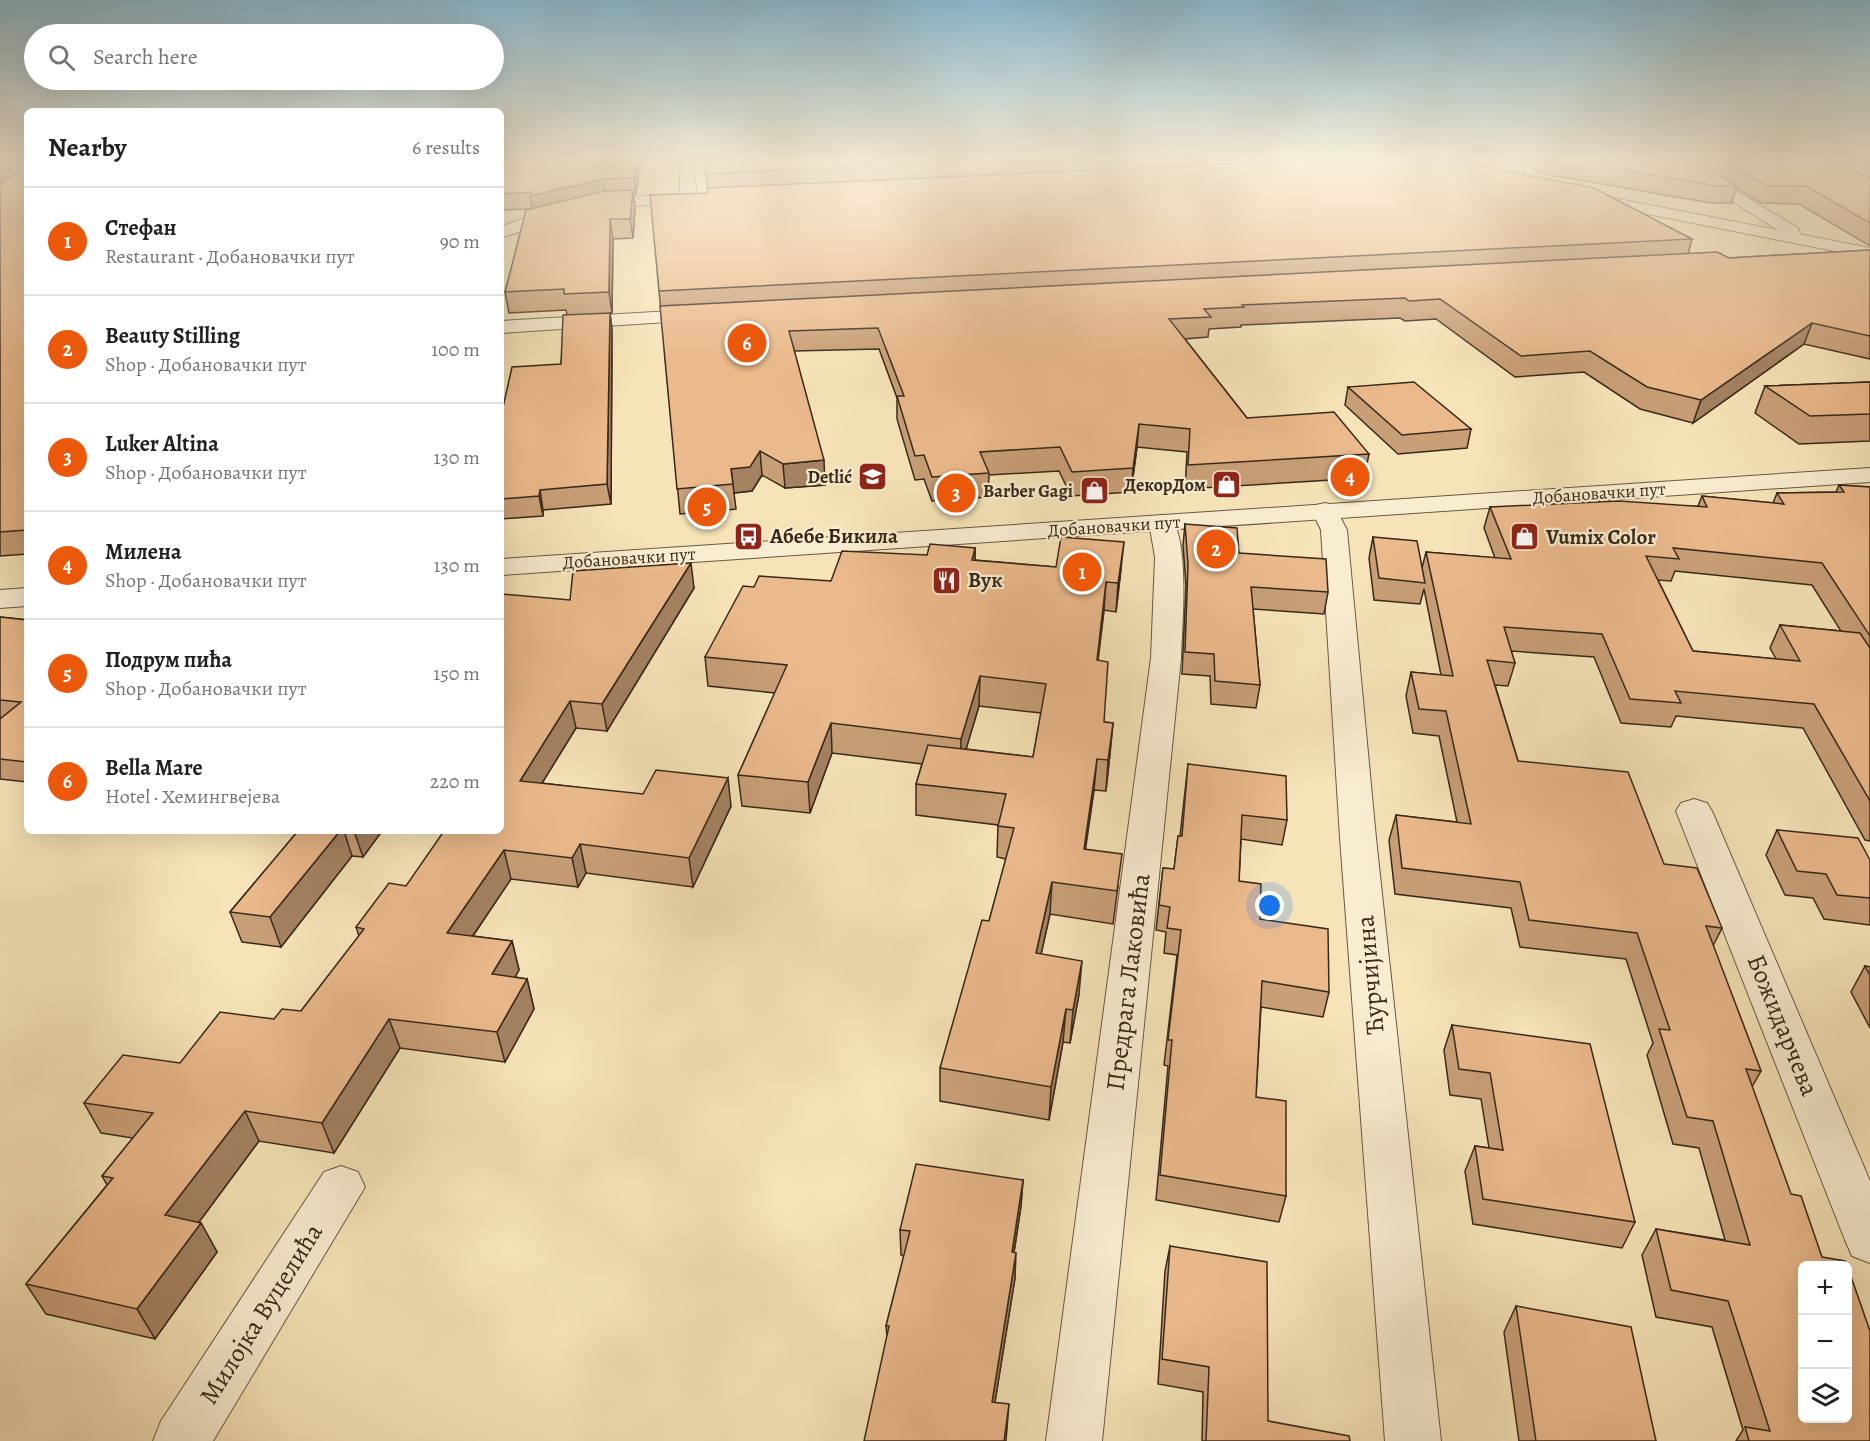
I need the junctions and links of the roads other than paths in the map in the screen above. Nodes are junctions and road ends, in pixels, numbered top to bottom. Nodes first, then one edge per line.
1 (1742, 227) edge
2 (1784, 227) edge
3 (1793, 237) junction
4 (1864, 252) edge
5 (1811, 259) edge
6 (726, 314) edge
7 (504, 327) edge
8 (1870, 475) edge
9 (1325, 512) junction
10 (1162, 523) junction
11 (504, 567) edge
12 (24, 597) edge
13 (0, 599) edge
14 (1694, 811) dead end
15 (341, 1186) dead end
16 (1870, 1240) edge
17 (181, 1441) edge
18 (1074, 1441) edge
19 (1413, 1441) edge

1 - 3 street
2 - 3 street
3 - 4 street
4 - 5 street
6 - 7 street
8 - 9 street, Добановачки пут
9 - 10 street, Добановачки пут
9 - 19 street, Ћурчијина
10 - 11 street, Добановачки пут
10 - 18 street, Предрага Лаковића
12 - 13 street
14 - 16 street, Божидарчева
15 - 17 street, Милојка Вуцелића

